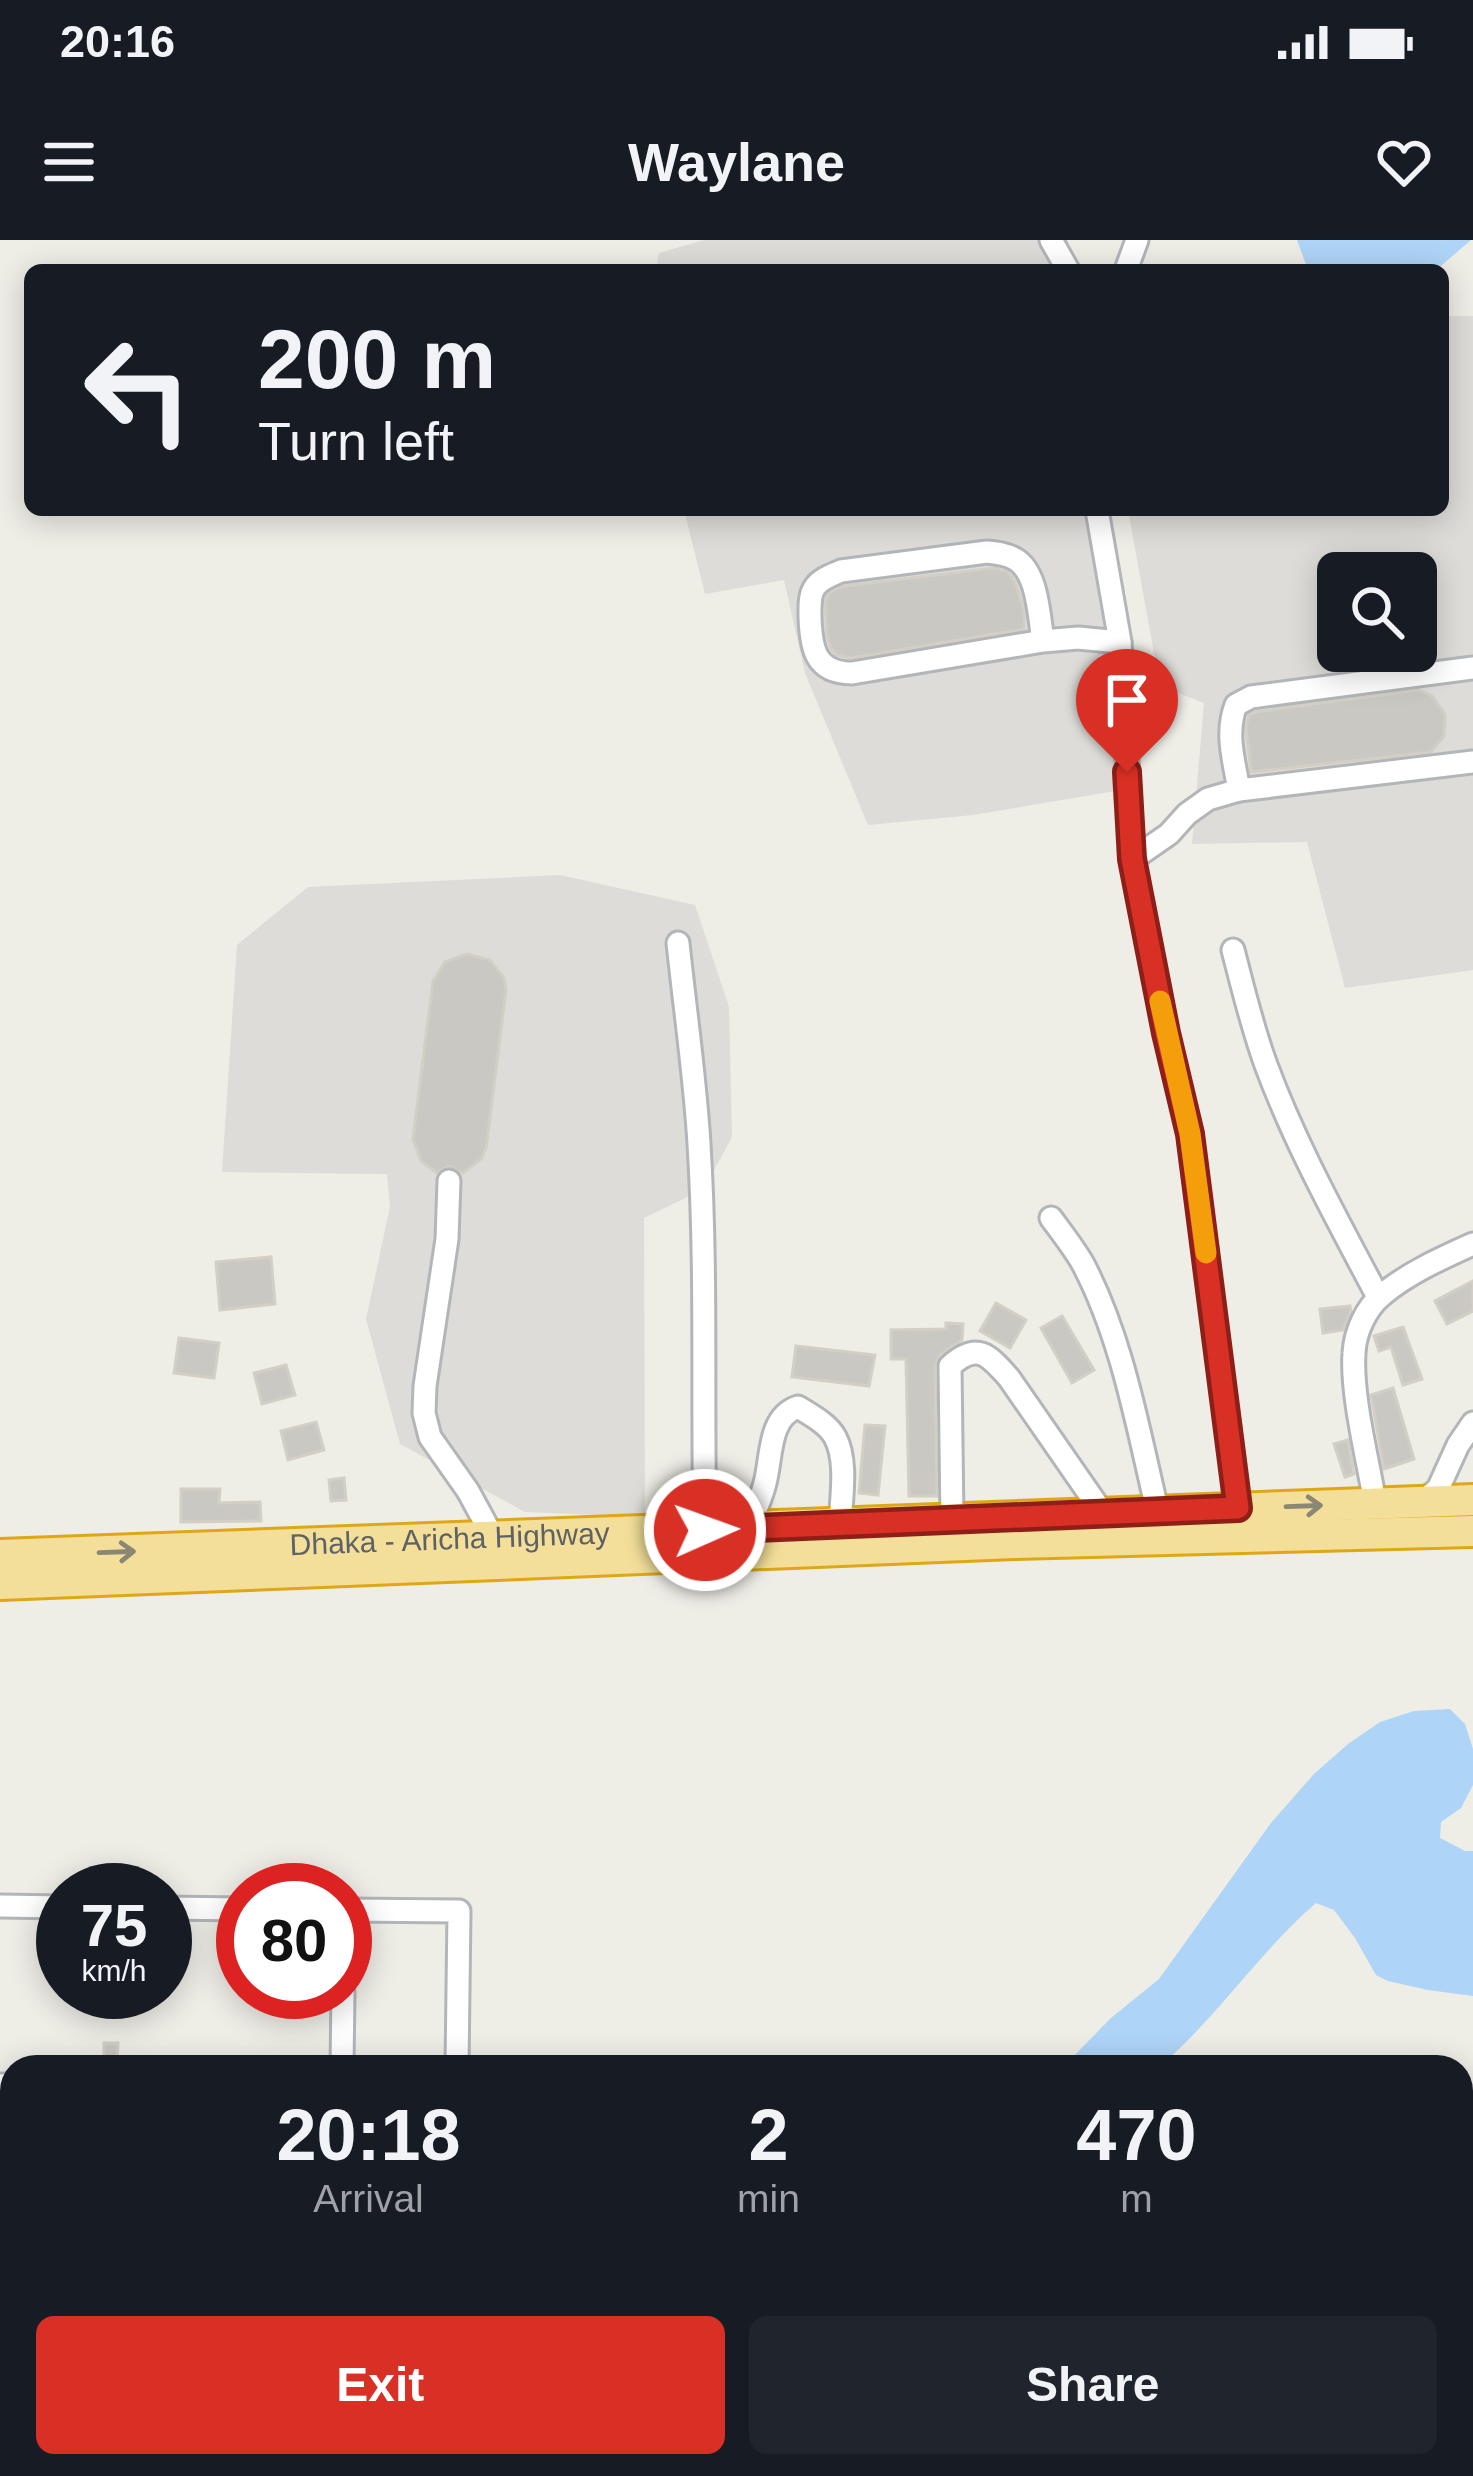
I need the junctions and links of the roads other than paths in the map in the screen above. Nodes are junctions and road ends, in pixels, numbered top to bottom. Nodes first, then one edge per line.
1 (1098, 516) edge
2 (1043, 640) junction
3 (1120, 642) junction
4 (1473, 668) edge
5 (1473, 762) edge
6 (1239, 790) junction
7 (1132, 859) junction
8 (678, 944) dead end
9 (1233, 950) dead end
10 (449, 1181) dead end
11 (1051, 1218) dead end
12 (1473, 1244) edge
13 (1378, 1298) junction
14 (1473, 1423) edge
15 (1473, 1500) edge
16 (1422, 1502) junction
17 (1375, 1504) junction
18 (1238, 1508) junction
19 (1158, 1513) junction
20 (1104, 1515) junction
21 (952, 1520) junction
22 (840, 1525) junction
23 (747, 1529) junction
24 (705, 1530) junction
25 (1473, 1531) edge
26 (494, 1539) junction
27 (0, 1556) edge
28 (0, 1584) edge
29 (0, 1906) edge
30 (36, 1906) edge
31 (372, 1910) edge
32 (343, 2019) edge
33 (342, 2055) edge
34 (457, 2055) edge

1 - 3 street
2 - 2 street
2 - 3 street
3 - 7 street
4 - 6 street
5 - 6 street
6 - 7 street
7 - 18 street
8 - 24 street
9 - 13 street
10 - 26 street
11 - 19 street
12 - 13 street
13 - 17 street
14 - 16 street
15 - 16 highway, Dhaka - Aricha Highway
16 - 17 highway, Dhaka - Aricha Highway
18 -> 17 highway, Dhaka - Aricha Highway
18 - 19 highway, Dhaka - Aricha Highway
19 - 20 highway, Dhaka - Aricha Highway
20 - 21 highway, Dhaka - Aricha Highway
20 - 21 street
21 - 22 highway, Dhaka - Aricha Highway
22 - 23 highway, Dhaka - Aricha Highway
22 - 23 street
23 - 24 highway, Dhaka - Aricha Highway
24 - 26 highway, Dhaka - Aricha Highway
25 - 28 highway, Dhaka - Aricha Highway
27 -> 26 highway, Dhaka - Aricha Highway
29 - 30 street
31 - 34 street
32 - 33 street

